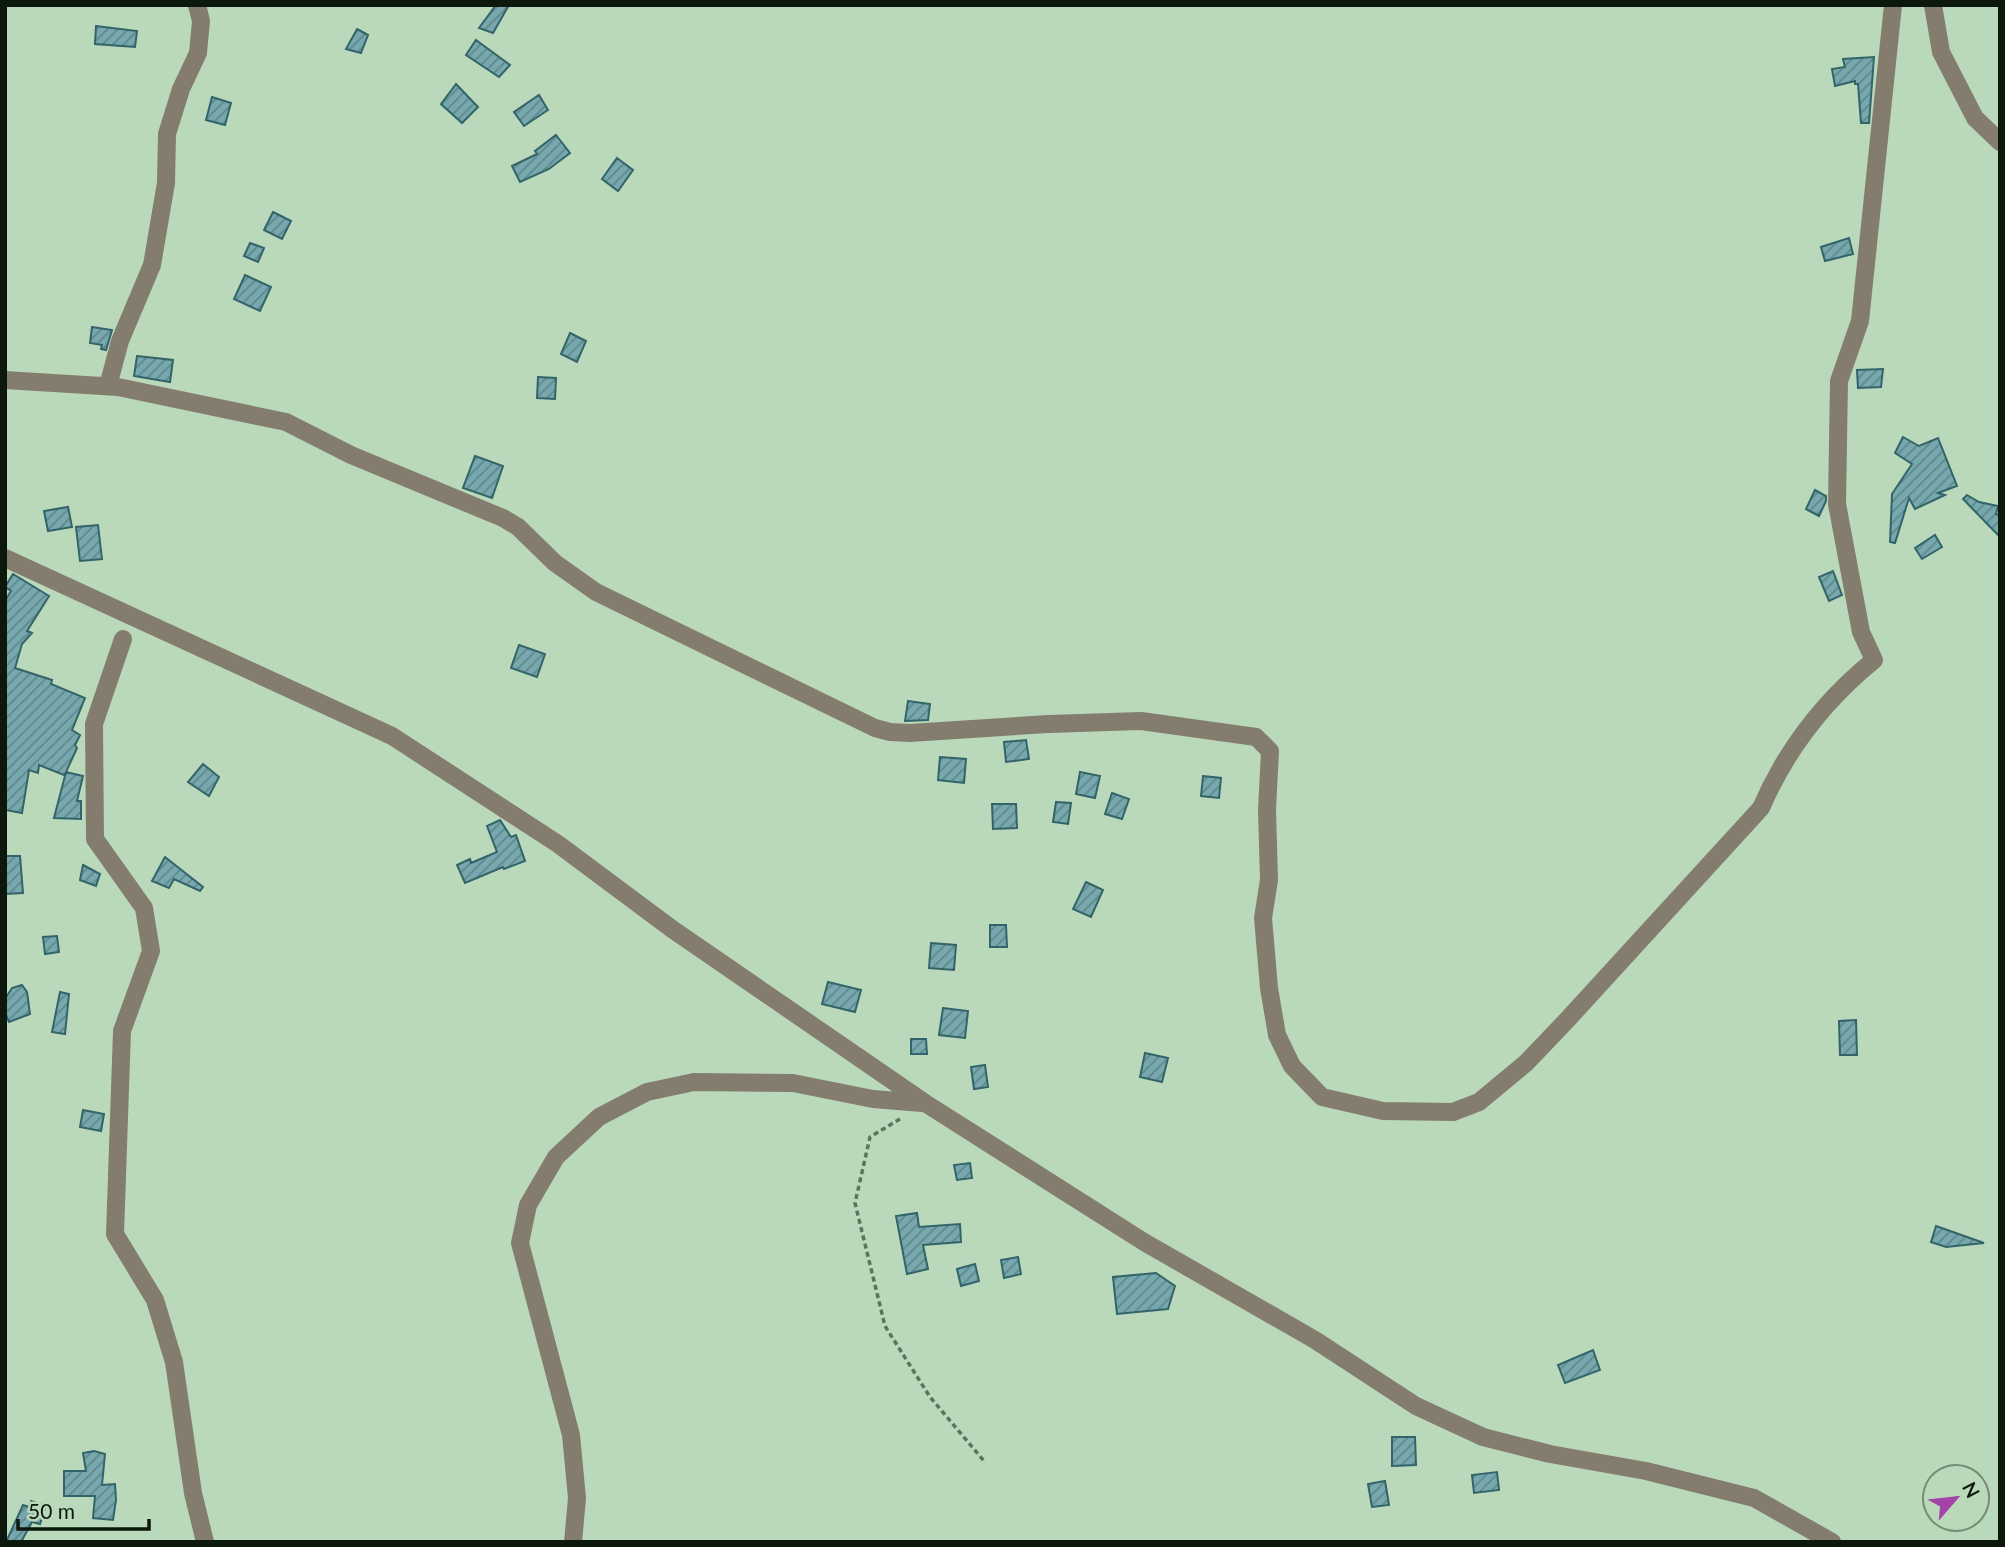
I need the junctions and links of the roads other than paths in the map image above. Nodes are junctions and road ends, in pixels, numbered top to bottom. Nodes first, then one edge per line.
1 (197, 5) edge
2 (1893, 5) edge
3 (1933, 5) edge
4 (2000, 142) edge
5 (5, 380) edge
6 (108, 386) junction
7 (5, 558) edge
8 (123, 639) dead end
9 (925, 1104) junction
10 (205, 1542) edge
11 (573, 1542) edge
12 (1832, 1542) edge

1 - 6 street
2 - 6 street
3 - 4 street
5 - 6 street
7 - 9 street
8 - 10 street
9 - 11 street
9 - 12 street

